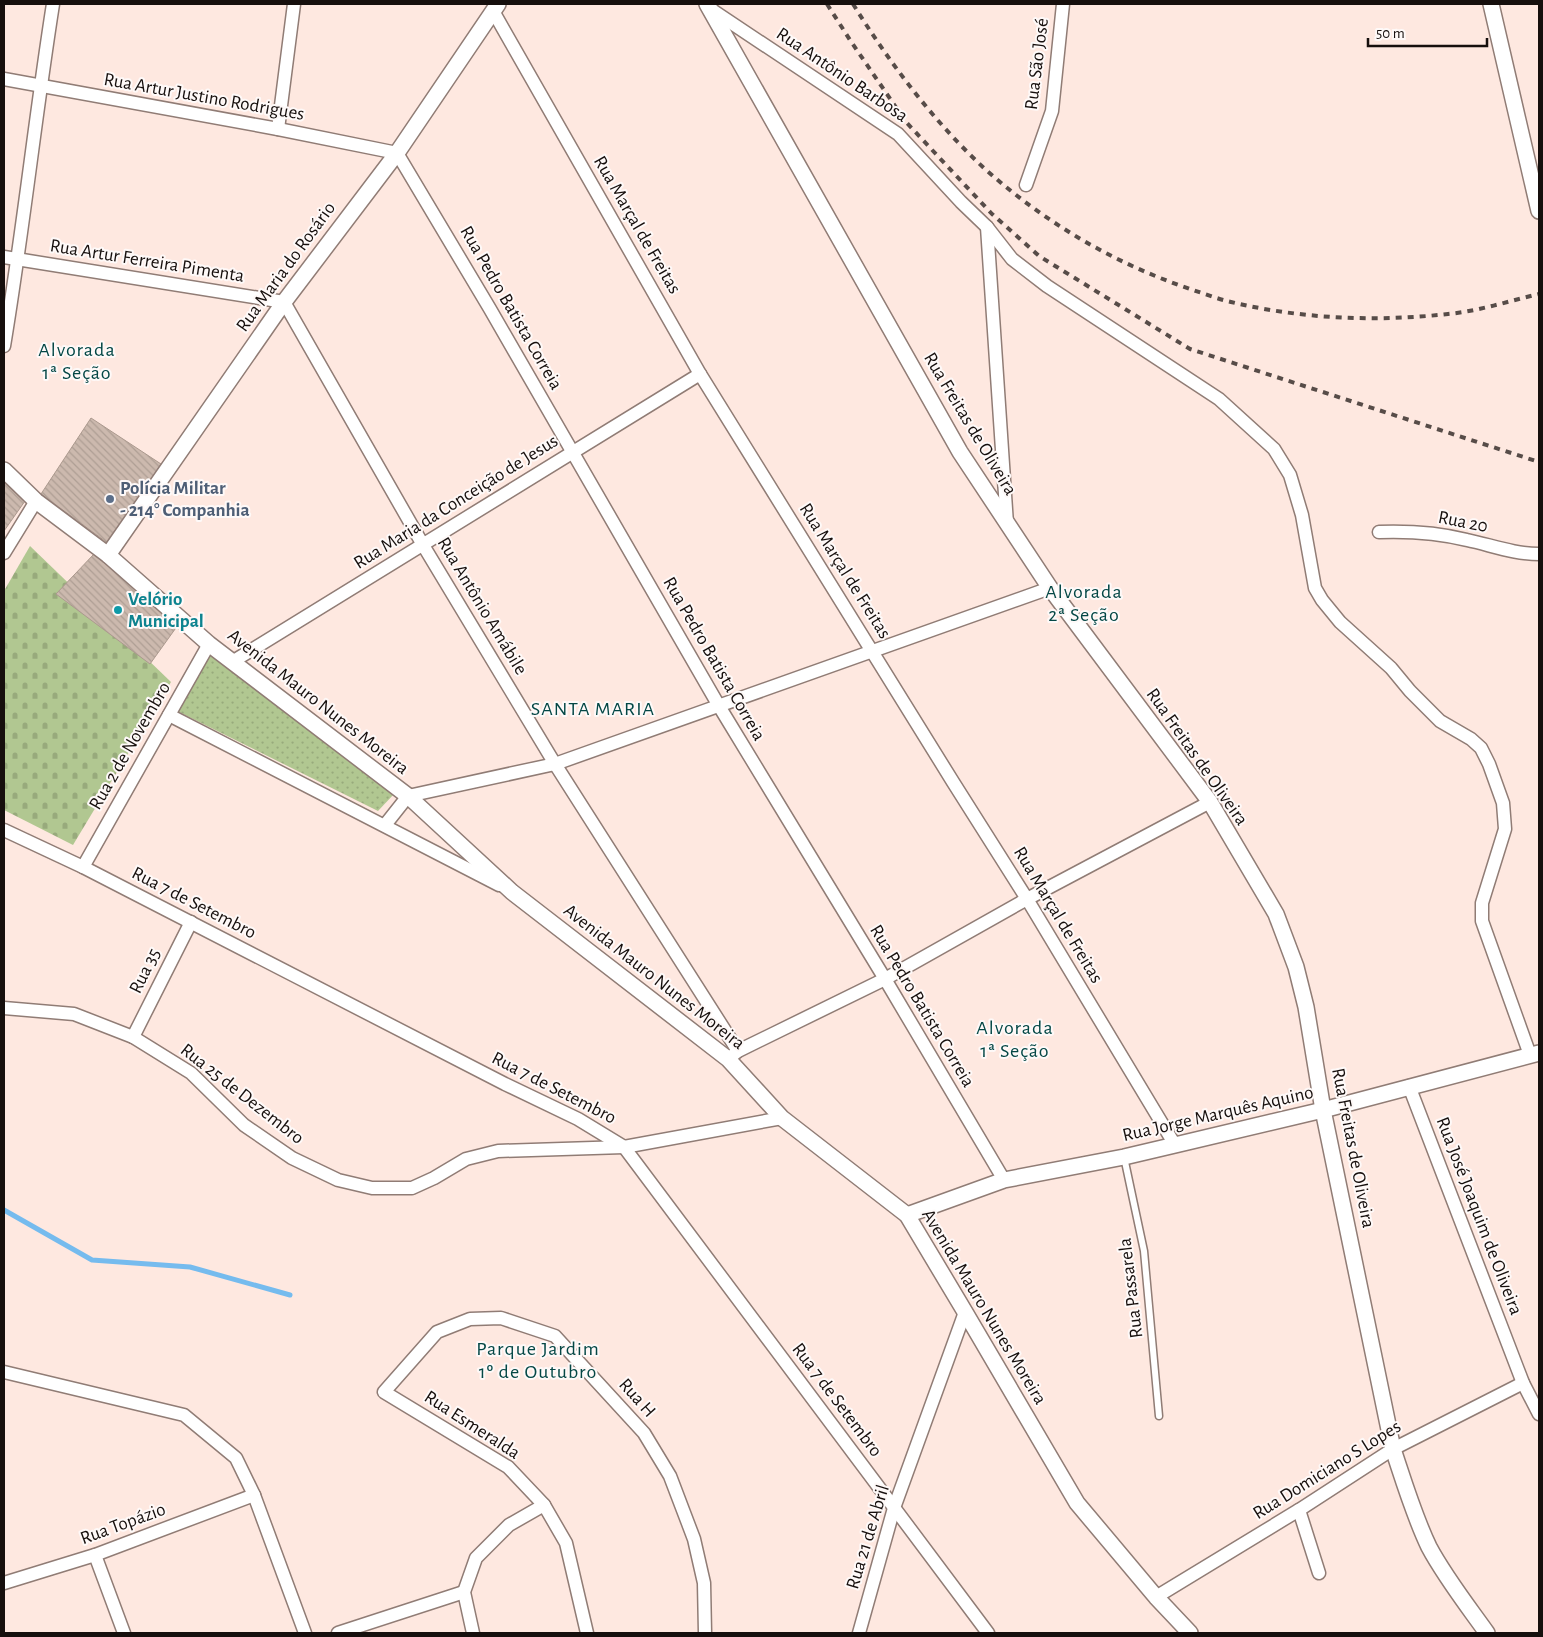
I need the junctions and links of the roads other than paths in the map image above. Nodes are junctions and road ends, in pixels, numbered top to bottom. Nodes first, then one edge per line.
1 (53, 4) edge
2 (294, 4) edge
3 (1063, 4) edge
4 (1491, 4) edge
5 (708, 6) edge
6 (496, 7) edge
7 (4, 79) edge
8 (40, 86) junction
9 (278, 129) junction
10 (397, 153) junction
11 (1026, 185) dead end
12 (1539, 211) edge
13 (986, 227) junction
14 (4, 257) edge
15 (18, 260) junction
16 (284, 302) junction
17 (4, 346) edge
18 (700, 374) junction
19 (573, 452) junction
20 (4, 470) edge
21 (36, 501) junction
22 (1008, 526) junction
23 (1379, 532) dead end
24 (424, 545) junction
25 (4, 553) edge
26 (1539, 554) edge
27 (108, 555) junction
28 (1050, 588) junction
29 (209, 644) junction
30 (874, 651) junction
31 (232, 662) junction
32 (719, 706) junction
33 (169, 715) junction
34 (555, 764) junction
35 (408, 796) junction
36 (1210, 802) junction
37 (385, 825) junction
38 (4, 830) edge
39 (83, 867) junction
40 (512, 892) junction
41 (1028, 899) junction
42 (191, 922) junction
43 (885, 979) junction
44 (4, 1008) edge
45 (134, 1037) junction
46 (1535, 1054) edge
47 (733, 1055) junction
48 (1408, 1086) junction
49 (1323, 1110) junction
50 (782, 1118) junction
51 (1175, 1145) junction
52 (624, 1147) junction
53 (1124, 1157) junction
54 (1004, 1180) junction
55 (907, 1215) junction
56 (966, 1312) junction
57 (4, 1372) edge
58 (1523, 1382) junction
59 (384, 1392) joint
60 (1539, 1414) edge
61 (1159, 1416) dead end
62 (1393, 1449) junction
63 (254, 1495) junction
64 (544, 1505) junction
65 (894, 1508) junction
66 (1299, 1510) junction
67 (94, 1556) junction
68 (1320, 1573) dead end
69 (4, 1583) edge
70 (464, 1592) junction
71 (1156, 1598) junction
72 (124, 1633) edge
73 (306, 1633) edge
74 (338, 1633) edge
75 (473, 1633) edge
76 (588, 1633) edge
77 (705, 1633) edge
78 (859, 1633) edge
79 (988, 1633) edge
80 (1190, 1633) edge
81 (1486, 1633) edge

1 - 8 street
2 - 9 street
3 - 11 street, Rua São José
4 - 12 street
5 - 13 street, Rua Antônio Barbosa
5 - 22 street, Rua Freitas de Oliveira
6 - 10 street, Rua Maria do Rosário
6 - 18 street, Rua Marçal de Freitas
7 - 8 street, Rua Artur Justino Rodrigues
8 - 9 street, Rua Artur Justino Rodrigues
8 - 15 street
9 - 10 street, Rua Artur Justino Rodrigues
10 - 16 street, Rua Maria do Rosário
10 - 19 street, Rua Pedro Batista Correia
13 - 22 street
13 - 46 street, Rua Antônio Barbosa
14 - 15 street, Rua Artur Ferreira Pimenta
15 - 16 street, Rua Artur Ferreira Pimenta
15 - 17 street
16 - 24 street, Rua Antônio Amábile
16 - 27 street, Rua Maria do Rosário
18 - 19 street, Rua Maria da Conceição de Jesus
18 - 30 street, Rua Marçal de Freitas
19 - 24 street, Rua Maria da Conceição de Jesus
19 - 32 street, Rua Pedro Batista Correia
20 - 21 street, Avenida Mauro Nunes Moreira
21 - 25 street
21 - 27 street, Avenida Mauro Nunes Moreira
22 - 28 street, Rua Freitas de Oliveira
23 - 26 street, Rua 20
24 - 31 street, Rua Maria da Conceição de Jesus
24 - 34 street, Rua Antônio Amábile
27 - 29 street, Avenida Mauro Nunes Moreira
28 - 30 street
28 - 36 street, Rua Freitas de Oliveira
29 - 31 street, Avenida Mauro Nunes Moreira
29 - 33 street, Rua 2 de Novembro
30 - 32 street
30 - 41 street, Rua Marçal de Freitas
31 - 35 street, Avenida Mauro Nunes Moreira
32 - 34 street
32 - 43 street, Rua Pedro Batista Correia
33 - 37 street, Avenida Mauro Nunes Moreira
33 - 39 street, Rua 2 de Novembro
34 - 35 street
34 - 47 street, Rua Antônio Amábile
35 - 37 street
35 - 40 street, Avenida Mauro Nunes Moreira
36 - 41 street
36 - 49 street, Rua Freitas de Oliveira
37 - 40 street, Avenida Mauro Nunes Moreira
38 - 39 street, Rua 7 de Setembro
39 - 42 street, Rua 7 de Setembro
40 - 47 street, Avenida Mauro Nunes Moreira
41 - 43 street
41 - 51 street, Rua Marçal de Freitas
42 - 45 street, Rua 35
42 - 52 street, Rua 7 de Setembro
43 - 47 street
43 - 54 street, Rua Pedro Batista Correia
44 - 45 street, Rua 25 de Dezembro
45 - 52 street, Rua 25 de Dezembro
46 - 48 street, Rua Jorge Marquês Aquino
47 - 50 street, Avenida Mauro Nunes Moreira
48 - 49 street, Rua Jorge Marquês Aquino
48 - 58 street, Rua José Joaquim de Oliveira
49 - 51 street, Rua Jorge Marquês Aquino
49 - 62 street, Rua Freitas de Oliveira
50 - 52 street, Rua 25 de Dezembro
50 - 55 street, Avenida Mauro Nunes Moreira
51 - 53 street, Rua Jorge Marquês Aquino
52 - 65 street, Rua 7 de Setembro
53 - 54 street, Rua Jorge Marquês Aquino
53 - 61 lane, Rua Passarela
54 - 55 street, Rua Jorge Marquês Aquino
55 - 56 street, Avenida Mauro Nunes Moreira
56 - 65 street, Rua 21 de Abril
56 - 71 street, Avenida Mauro Nunes Moreira
57 - 63 street
58 - 60 street, Rua José Joaquim de Oliveira
58 - 62 street, Rua Domiciano S Lopes
59 - 64 street, Rua Esmeralda
59 - 77 street, Rua H
62 - 66 street, Rua Domiciano S Lopes
62 - 81 street, Rua Freitas de Oliveira
63 - 67 street, Rua Topázio
63 - 73 street
64 - 70 street
64 - 76 street, Rua Esmeralda
65 - 78 street, Rua 21 de Abril
65 - 79 street, Rua 7 de Setembro
66 - 68 street
66 - 71 street, Rua Domiciano S Lopes
67 - 69 street, Rua Topázio
67 - 72 street
70 - 74 street
70 - 75 street
71 - 80 street, Avenida Mauro Nunes Moreira

